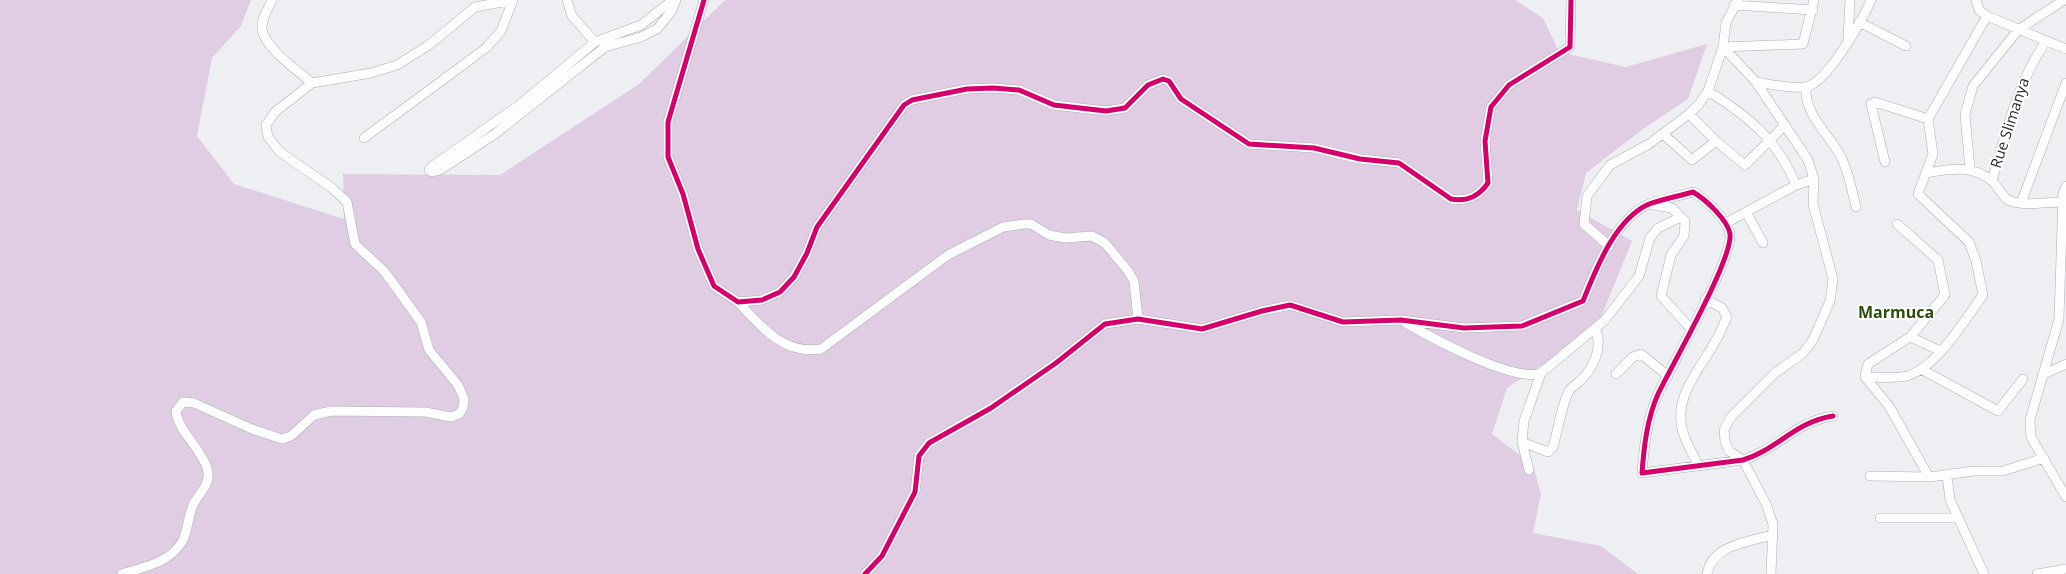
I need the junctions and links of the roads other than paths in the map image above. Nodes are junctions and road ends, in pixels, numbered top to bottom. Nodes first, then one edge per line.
1 (272, 0) edge
2 (513, 0) edge
3 (567, 0) edge
4 (674, 0) edge
5 (704, 0) edge
6 (1571, 0) edge
7 (1814, 0) edge
8 (1850, 0) edge
9 (1871, 0) edge
10 (1976, 0) edge
11 (2064, 0) edge
12 (1736, 2) edge
13 (1814, 10) junction
14 (1987, 16) junction
15 (1859, 22) junction
16 (2018, 30) junction
17 (2046, 41) junction
18 (595, 42) junction
19 (1848, 42) junction
20 (1906, 46) dead end
21 (1723, 47) junction
22 (2066, 49) edge
23 (1756, 82) junction
24 (312, 83) junction
25 (2066, 83) edge
26 (1806, 88) junction
27 (1708, 92) junction
28 (1690, 114) junction
29 (1928, 119) junction
30 (1785, 125) junction
31 (1663, 134) junction
32 (364, 138) dead end
33 (1770, 140) junction
34 (1716, 141) junction
35 (1885, 162) dead end
36 (1970, 169) junction
37 (1926, 173) junction
38 (1814, 179) junction
39 (1992, 181) junction
40 (1796, 185) junction
41 (2066, 186) edge
42 (2063, 202) junction
43 (2021, 203) junction
44 (1647, 205) junction
45 (1856, 207) dead end
46 (1746, 212) junction
47 (1681, 217) junction
48 (1726, 223) junction
49 (1897, 224) dead end
50 (1763, 243) dead end
51 (1609, 246) junction
52 (2061, 267) junction
53 (2066, 277) edge
54 (1705, 299) junction
55 (738, 302) junction
56 (1138, 318) junction
57 (1402, 320) junction
58 (1595, 328) junction
59 (1690, 328) junction
60 (1910, 337) junction
61 (1941, 351) junction
62 (2066, 364) edge
63 (1921, 369) junction
64 (1541, 373) junction
65 (1616, 374) dead end
66 (2042, 375) junction
67 (1668, 376) junction
68 (1865, 377) junction
69 (2024, 379) dead end
70 (1834, 416) dead end
71 (1522, 442) junction
72 (2044, 458) junction
73 (1743, 460) junction
74 (1699, 466) junction
75 (1529, 470) dead end
76 (1948, 475) junction
77 (1870, 476) dead end
78 (1929, 477) junction
79 (2066, 497) edge
80 (1880, 518) dead end
81 (1959, 518) junction
82 (1772, 535) junction
83 (2066, 569) edge
84 (122, 574) edge
85 (865, 574) edge
86 (1707, 574) edge
87 (1771, 574) edge
88 (1984, 574) edge
89 (2037, 574) edge

1 - 24 street
2 - 24 street
2 - 32 street
3 - 18 street
4 - 18 street
4 - 18 street
5 - 55 street
6 - 55 street
7 - 13 street
8 - 19 street
9 - 15 street
10 - 14 street
11 - 16 street
12 - 13 street
12 - 21 street
13 - 21 street
14 - 16 street
14 - 29 street
15 - 19 street
15 - 20 street
16 - 17 street
16 - 36 street
17 - 22 street
17 - 39 street, Rue Slimanya
19 - 26 street
21 - 23 street
21 - 27 street
23 - 26 street
23 - 30 street
24 - 84 street
25 - 43 street
26 - 45 street
27 - 28 street
27 - 33 street
28 - 31 street
28 - 34 street
29 - 35 street
29 - 37 street
30 - 33 street
30 - 38 street
31 - 34 street
31 - 51 street
33 - 34 street
33 - 40 street
36 - 37 street
36 - 39 street
37 - 61 street
38 - 40 street
38 - 73 street
39 - 43 street
40 - 46 street
41 - 42 street
42 - 43 street
42 - 52 street
44 - 47 street
44 - 48 street
44 - 51 street
46 - 48 street
46 - 50 street
47 - 58 street
47 - 59 street
48 - 54 street
49 - 60 street
51 - 57 street
52 - 53 street
52 - 66 street
54 - 59 street
54 - 74 street
55 - 56 street
56 - 57 street
56 - 85 street
57 - 64 street
58 - 64 street
58 - 71 street
59 - 67 street
60 - 61 street
60 - 68 street
61 - 63 street
62 - 66 street
63 - 68 street
63 - 69 street
64 - 71 street
65 - 67 street
66 - 72 street
67 - 74 street
68 - 78 street
70 - 73 street
71 - 75 street
72 - 76 street
72 - 79 street
73 - 74 street
73 - 82 street
76 - 78 street
76 - 81 street
77 - 78 street
80 - 81 street
81 - 88 street
82 - 86 street
82 - 87 street
83 - 89 street

